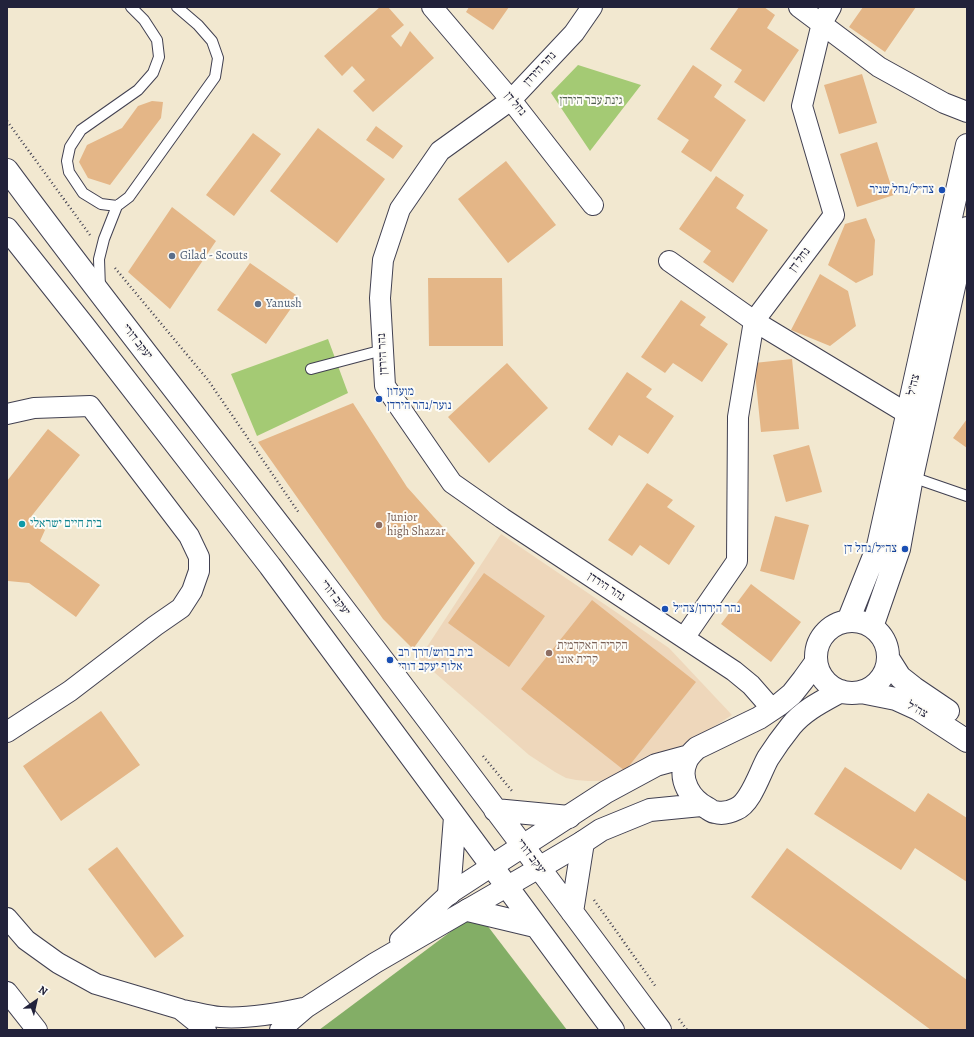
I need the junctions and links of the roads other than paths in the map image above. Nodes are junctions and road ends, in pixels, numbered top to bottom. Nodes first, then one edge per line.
1 (131, 7) edge
2 (177, 7) edge
3 (432, 7) edge
4 (592, 7) edge
5 (799, 7) edge
6 (826, 15) edge
7 (511, 100) junction
8 (967, 112) edge
9 (967, 144) edge
10 (7, 170) edge
11 (593, 205) dead end
12 (117, 206) junction
13 (967, 228) edge
14 (7, 229) edge
15 (669, 261) dead end
16 (963, 266) edge
17 (100, 293) junction
18 (754, 321) junction
19 (383, 350) junction
20 (312, 369) dead end
21 (7, 414) edge
22 (908, 414) junction
23 (912, 477) junction
24 (967, 496) edge
25 (848, 621) junction
26 (872, 627) junction
27 (684, 638) junction
28 (888, 658) junction
29 (816, 662) junction
30 (851, 692) junction
31 (772, 709) junction
32 (967, 724) edge
33 (9, 728) edge
34 (967, 741) edge
35 (689, 756) junction
36 (701, 805) junction
37 (495, 810) junction
38 (455, 817) junction
39 (568, 817) junction
40 (583, 842) junction
41 (523, 846) junction
42 (492, 866) junction
43 (540, 868) junction
44 (507, 887) junction
45 (450, 894) junction
46 (468, 910) junction
47 (572, 912) junction
48 (7, 918) edge
49 (535, 926) junction
50 (375, 963) junction
51 (7, 992) edge
52 (307, 1007) junction
53 (180, 1009) junction
54 (37, 1030) edge
55 (206, 1030) edge
56 (280, 1030) edge
57 (613, 1030) edge
58 (660, 1030) edge

1 - 12 lane
2 - 12 lane
3 - 7 street, נחל דן
4 - 7 street, נהר הירדן
5 - 6 street
6 - 8 street
6 - 18 street, נחל דן
7 - 11 street, נחל דן
7 - 19 street, נהר הירדן
9 - 22 main road, צה"ל
10 - 17 main road, יעקב דורי
12 - 17 lane
13 - 16 main road, צה"ל
14 - 38 main road
15 - 18 street
16 - 23 main road, צה"ל
17 - 37 main road, יעקב דורי
18 - 22 street
18 - 27 street
19 - 20 lane
19 - 27 street, נהר הירדן
21 - 33 street
22 - 25 main road, צה"ל
23 - 24 lane
23 - 26 main road, צה"ל
25 - 26 main road
25 - 29 main road
26 - 28 main road
27 - 31 street, נהר הירדן
28 - 30 main road
28 - 32 main road, צה"ל
29 - 30 main road
29 - 31 main road
30 - 34 main road, צה"ל
30 - 36 main road
31 - 35 main road
35 - 36 main road
35 - 39 main road
36 - 40 main road
37 - 39 main road
37 - 41 main road, יעקב דורי
38 - 42 main road
38 - 45 main road
39 - 41 main road
40 - 43 main road
40 - 47 main road
41 - 42 main road
41 - 43 main road, יעקב דורי
42 - 44 main road
42 - 45 street
43 - 44 street
43 - 47 main road, יעקב דורי
44 - 46 street
44 - 49 main road
45 - 50 street
46 - 49 main road
46 - 50 street
47 - 58 main road, יעקב דורי
48 - 53 street
49 - 57 main road
50 - 52 street
51 - 54 street
52 - 53 street
52 - 56 street
53 - 55 street

